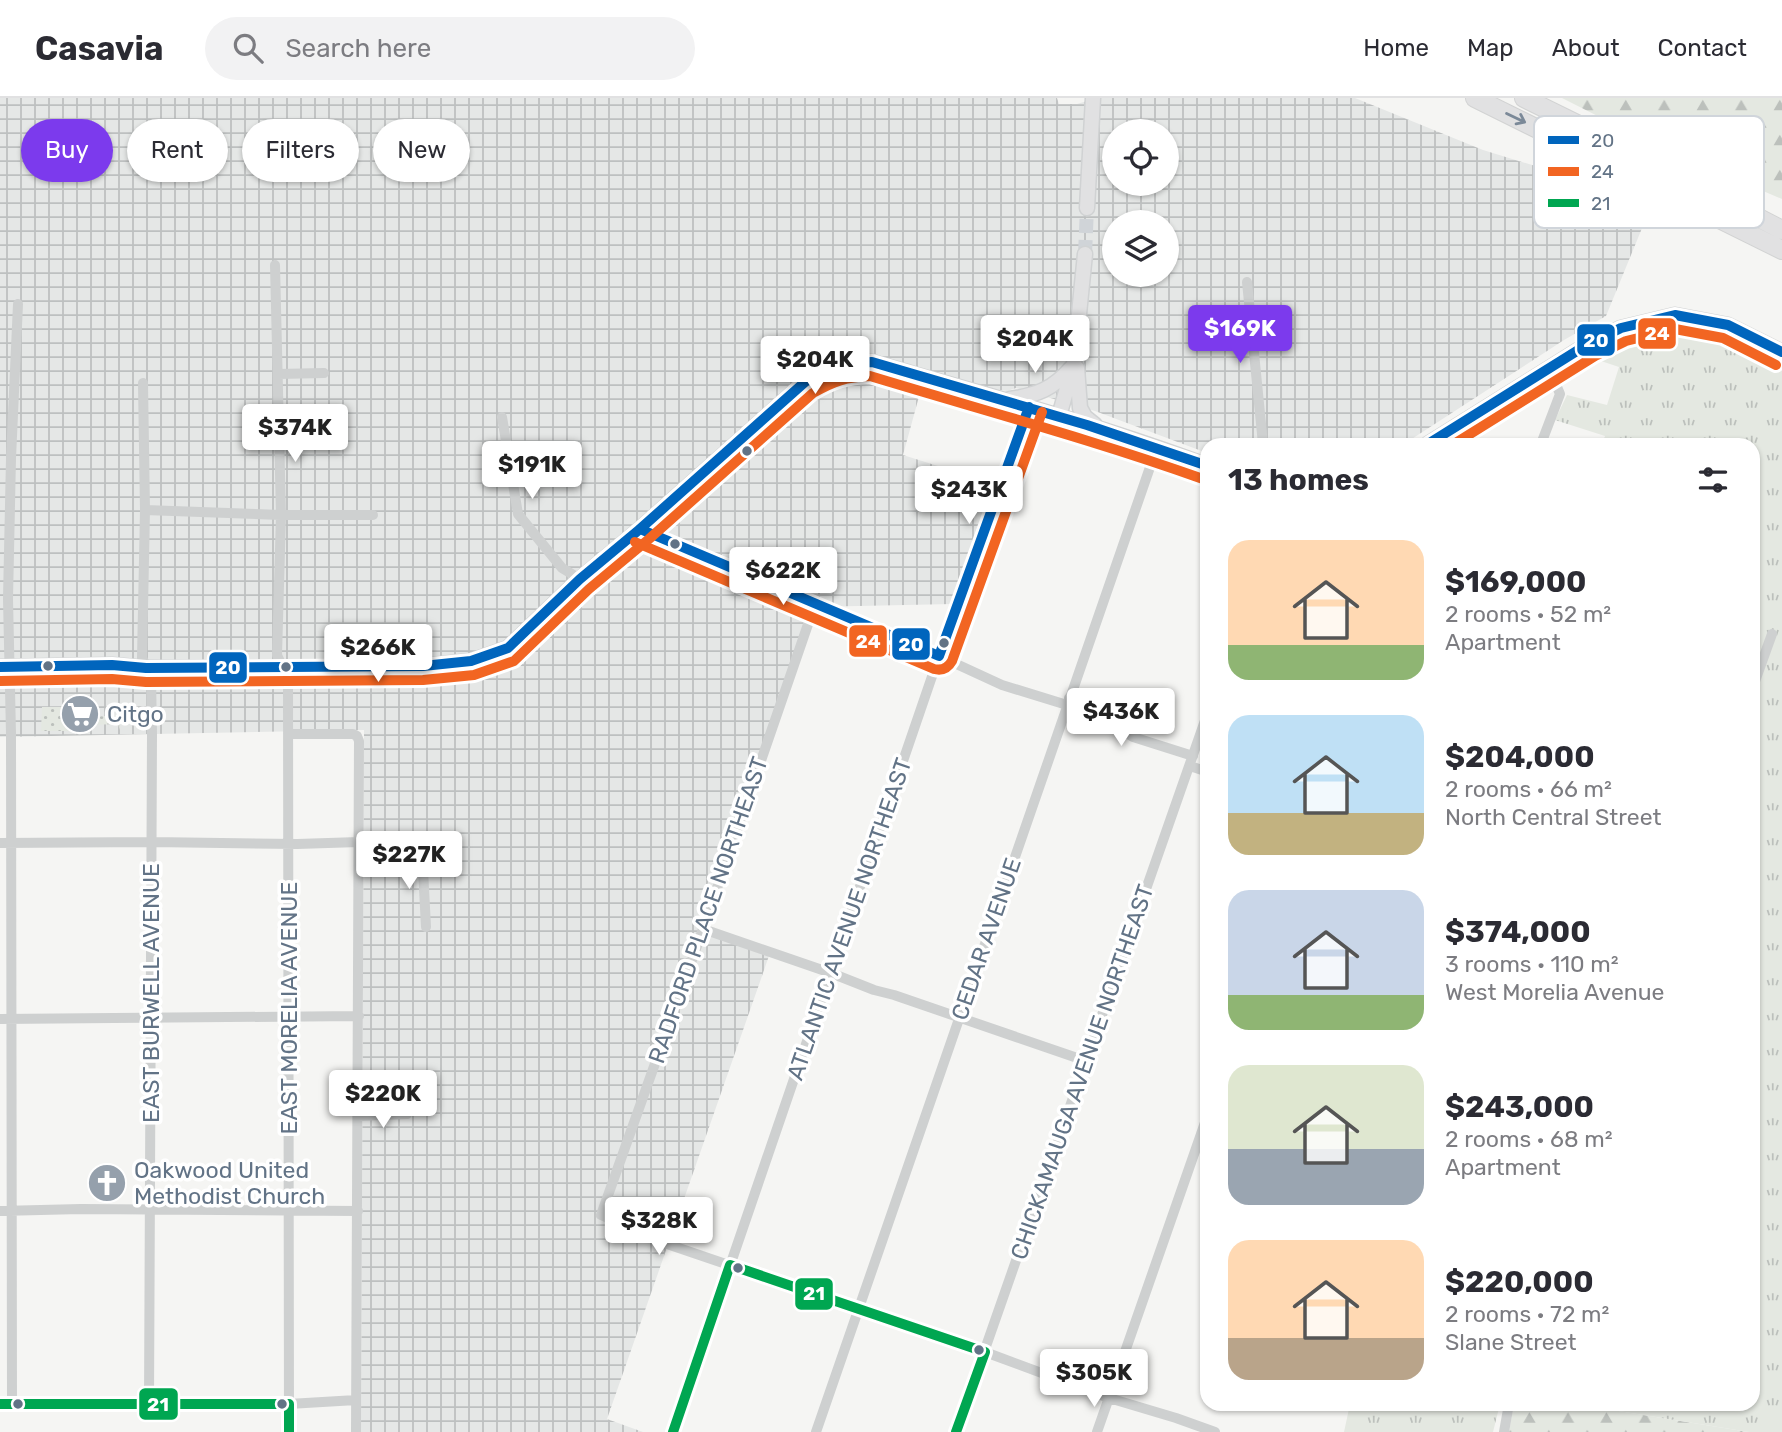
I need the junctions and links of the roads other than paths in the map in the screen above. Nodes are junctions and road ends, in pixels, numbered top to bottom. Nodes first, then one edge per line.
1 (1093, 98) edge
2 (1475, 98) edge
3 (1524, 98) edge
4 (1561, 116) edge
5 (1534, 127) edge
6 (1087, 208) tunnel mouth
7 (1764, 221) edge
8 (1738, 228) edge
9 (1782, 230) edge
10 (1782, 250) edge
11 (1085, 254) tunnel mouth
12 (275, 265) dead end
13 (1247, 282) dead end
14 (18, 304) dead end
15 (1782, 352) edge
16 (1075, 361) junction
17 (1549, 368) junction
18 (324, 373) dead end
19 (278, 374) junction
20 (143, 383) dead end
21 (1004, 400) junction
22 (1028, 407) junction
23 (1059, 416) junction
24 (502, 417) dead end
25 (1099, 428) junction
26 (1262, 438) edge
27 (1438, 438) edge
28 (1543, 438) edge
29 (1157, 447) junction
30 (1200, 463) edge
31 (145, 510) junction
32 (281, 515) junction
33 (373, 515) dead end
34 (640, 529) junction
35 (580, 579) junction
36 (815, 604) junction
37 (1772, 634) dead end
38 (939, 656) junction
39 (5, 667) edge
40 (1760, 667) edge
41 (146, 668) junction
42 (283, 668) junction
43 (1068, 701) junction
44 (288, 734) junction
45 (1200, 735) edge
46 (1191, 761) junction
47 (1200, 767) edge
48 (152, 842) junction
49 (359, 842) junction
50 (0, 843) edge
51 (12, 843) junction
52 (289, 844) junction
53 (426, 927) dead end
54 (703, 929) junction
55 (831, 973) junction
56 (359, 1016) junction
57 (290, 1017) junction
58 (0, 1018) edge
59 (12, 1018) junction
60 (150, 1018) junction
61 (959, 1018) junction
62 (1086, 1061) junction
63 (407, 1114) dead end
64 (358, 1116) junction
65 (1200, 1137) edge
66 (151, 1210) junction
67 (289, 1210) junction
68 (358, 1210) junction
69 (0, 1211) edge
70 (13, 1211) junction
71 (730, 1265) junction
72 (858, 1309) junction
73 (985, 1352) junction
74 (1109, 1398) junction
75 (356, 1400) junction
76 (149, 1403) junction
77 (0, 1404) edge
78 (12, 1404) junction
79 (289, 1404) junction
80 (1508, 1411) edge
81 (289, 1432) edge
82 (356, 1432) edge
83 (673, 1432) edge
84 (816, 1432) edge
85 (956, 1432) edge
86 (1097, 1432) edge
87 (1215, 1432) edge
88 (1504, 1432) edge

1 - 6 main road
2 -> 5 highway
3 - 4 highway
7 - 9 highway
8 -> 10 highway
11 - 16 main road
12 - 19 street, EAST MORELIA AVENUE
13 - 26 street
14 - 39 street
15 - 17 main road
16 - 21 main road
16 - 23 main road
16 - 25 main road
17 - 27 main road
17 - 28 street
18 - 19 street
19 - 32 street, EAST MORELIA AVENUE
20 - 31 street, EAST BURWELL AVENUE
21 - 22 main road
21 - 34 main road
22 - 23 main road
22 - 38 street, ATLANTIC AVENUE NORTHEAST
23 - 25 main road
24 - 35 street
25 - 29 main road
29 - 30 main road
29 - 43 street, CEDAR AVENUE
31 - 32 street
31 - 41 street, EAST BURWELL AVENUE
32 - 33 street
32 - 42 street, EAST MORELIA AVENUE
34 - 35 main road
34 - 36 street
35 - 42 main road
36 - 38 street
36 - 54 street, RADFORD PLACE NORTHEAST
37 - 40 street
38 - 43 street
38 - 55 street, ATLANTIC AVENUE NORTHEAST
39 - 41 main road
39 - 51 street
41 - 42 main road
41 - 48 street, EAST BURWELL AVENUE
42 - 44 street, EAST MORELIA AVENUE
43 - 46 street
43 - 61 street, CEDAR AVENUE
44 - 49 street
44 - 52 street, EAST MORELIA AVENUE
45 - 46 street, CHICKAMAUGA AVENUE NORTHEAST
46 - 47 street
46 - 62 street, CHICKAMAUGA AVENUE NORTHEAST
48 - 51 street
48 - 52 street
48 - 60 street, EAST BURWELL AVENUE
49 - 52 street
49 - 53 street
49 - 56 street
50 - 51 street
51 - 59 street
52 - 57 street, EAST MORELIA AVENUE
54 - 55 street
54 - 71 street, RADFORD PLACE NORTHEAST
55 - 61 street
55 - 71 street, ATLANTIC AVENUE NORTHEAST
56 - 57 street
56 - 64 street
57 - 60 street
57 - 67 street, EAST MORELIA AVENUE
58 - 59 street
59 - 60 street
59 - 70 street
60 - 66 street, EAST BURWELL AVENUE
61 - 62 street
61 - 72 street, CEDAR AVENUE
62 - 73 street, CHICKAMAUGA AVENUE NORTHEAST
63 - 64 street
64 - 68 street
65 - 74 street
66 - 67 street
66 - 70 street
66 - 76 street, EAST BURWELL AVENUE
67 - 68 street
67 - 79 street, EAST MORELIA AVENUE
68 - 75 street
69 - 70 street
70 - 78 street
71 - 72 street
71 - 83 street, ATLANTIC AVENUE NORTHEAST
72 - 73 street
72 - 84 street, CEDAR AVENUE
73 - 74 street
73 - 85 street, CHICKAMAUGA AVENUE NORTHEAST
74 - 86 street
74 - 87 street
75 - 79 street
75 - 82 street
76 - 78 street
76 - 79 street
77 - 78 street
79 - 81 street, EAST MORELIA AVENUE
80 - 88 street

